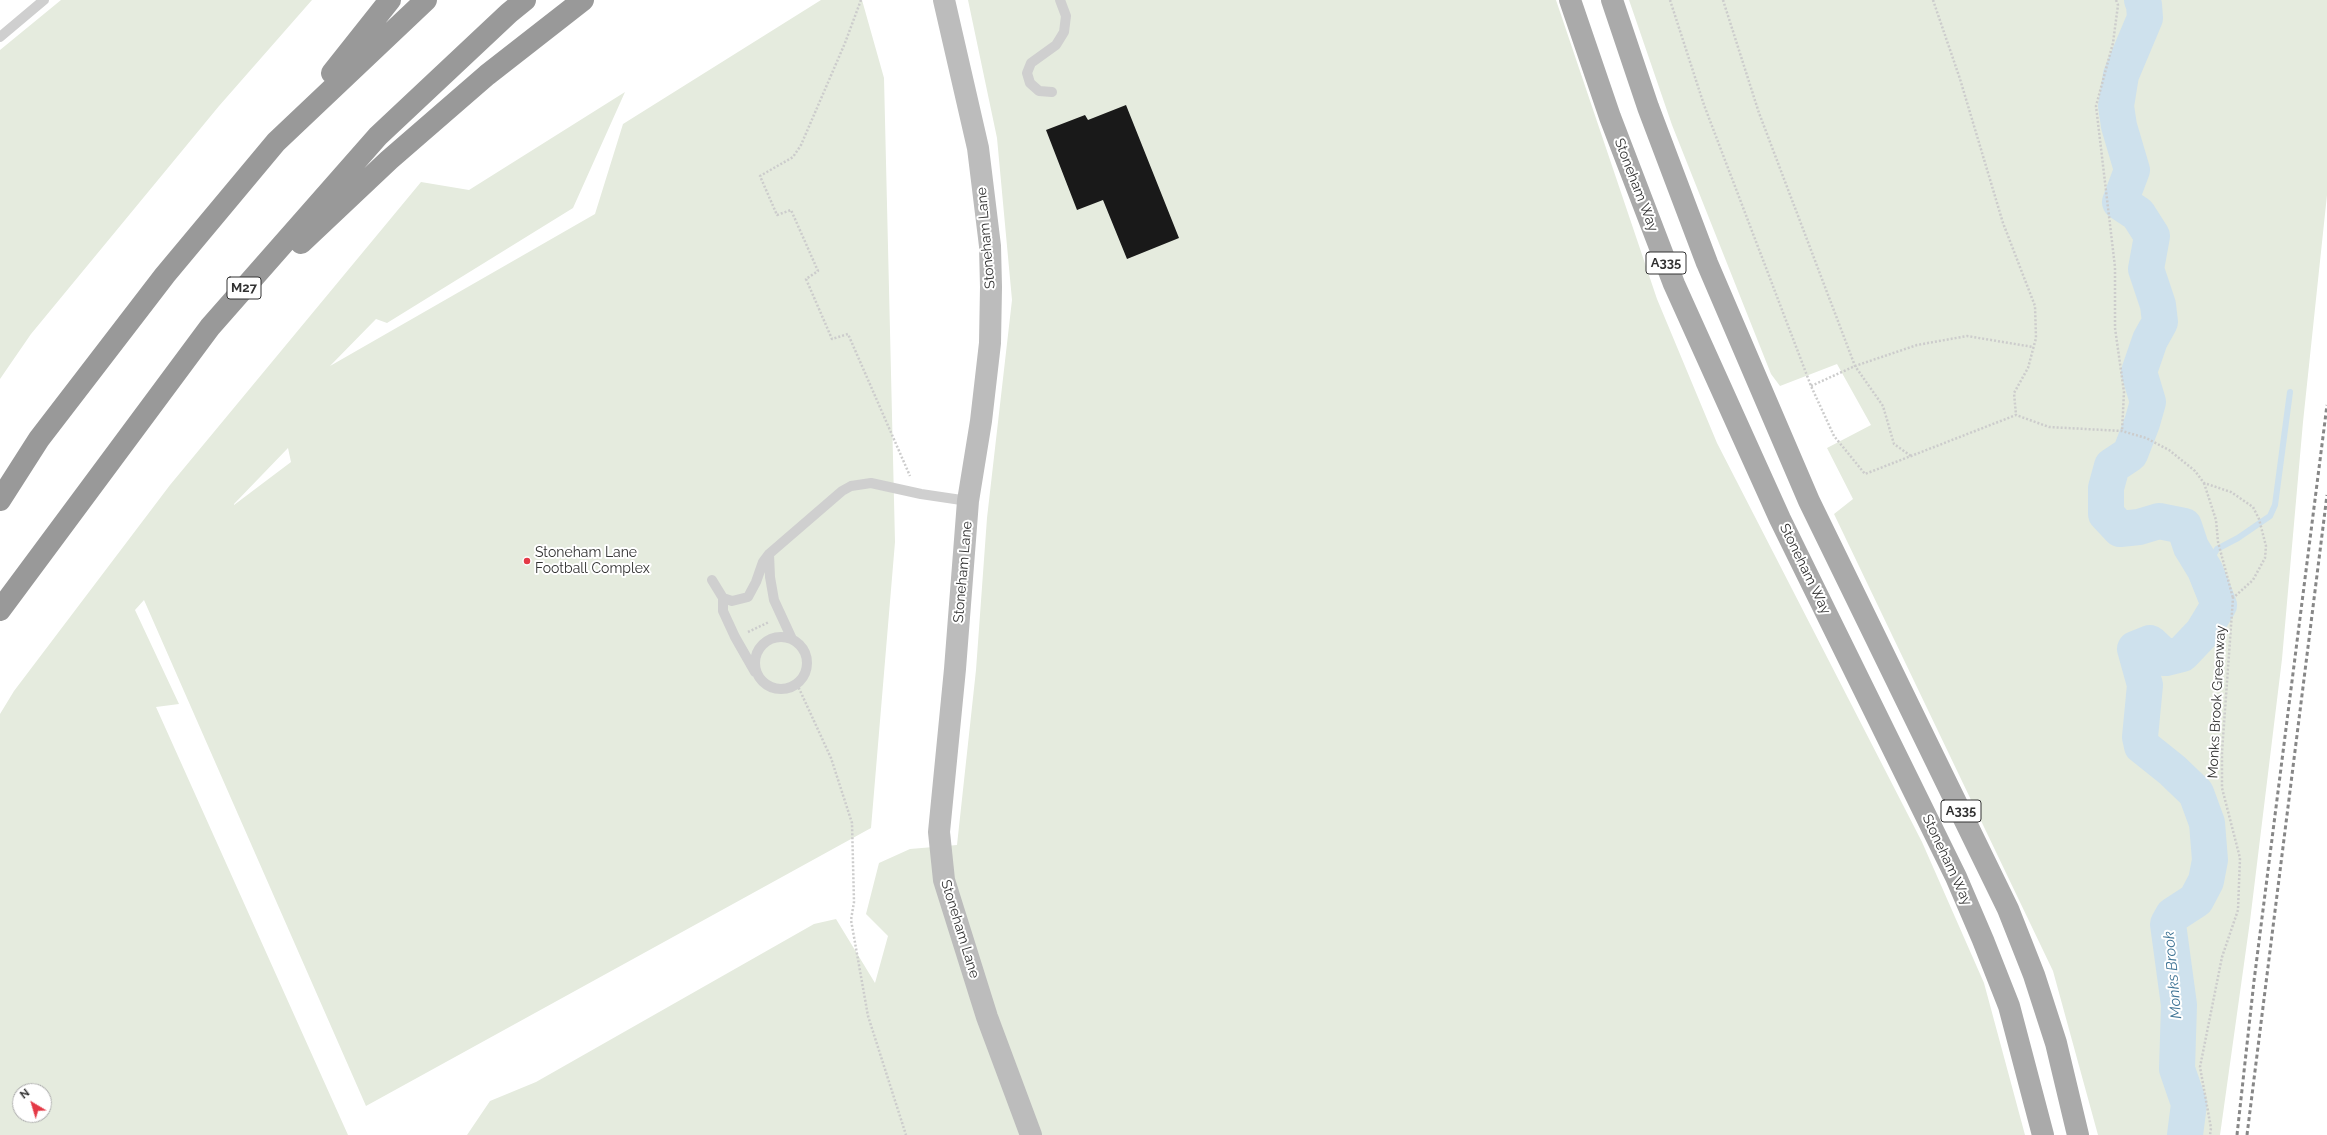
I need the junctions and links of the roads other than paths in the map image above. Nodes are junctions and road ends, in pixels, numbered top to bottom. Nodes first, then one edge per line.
1 (44, 0) edge
2 (390, 0) edge
3 (426, 0) edge
4 (525, 0) edge
5 (583, 0) edge
6 (944, 0) edge
7 (1060, 0) edge
8 (1570, 0) edge
9 (1612, 0) edge
10 (0, 37) edge
11 (1052, 92) dead end
12 (276, 142) junction
13 (210, 327) junction
14 (0, 500) edge
15 (968, 501) junction
16 (769, 554) junction
17 (712, 580) dead end
18 (723, 598) junction
19 (0, 610) edge
20 (792, 639) junction
21 (758, 675) junction
22 (1031, 1135) edge
23 (2043, 1135) edge
24 (2078, 1135) edge

1 - 10 lane
2 - 12 highway
3 - 12 highway
4 - 13 highway, M27
5 - 13 highway, M27
6 - 15 street, Stoneham Lane
7 - 11 lane
8 - 23 main road, Stoneham Way / A335
9 - 24 main road, A335
12 - 14 highway
13 - 19 highway, M27
15 - 16 lane
15 - 22 street, Stoneham Lane
16 - 18 lane
16 - 20 lane
17 - 18 lane
18 - 21 lane
20 - 21 lane
20 - 21 lane

